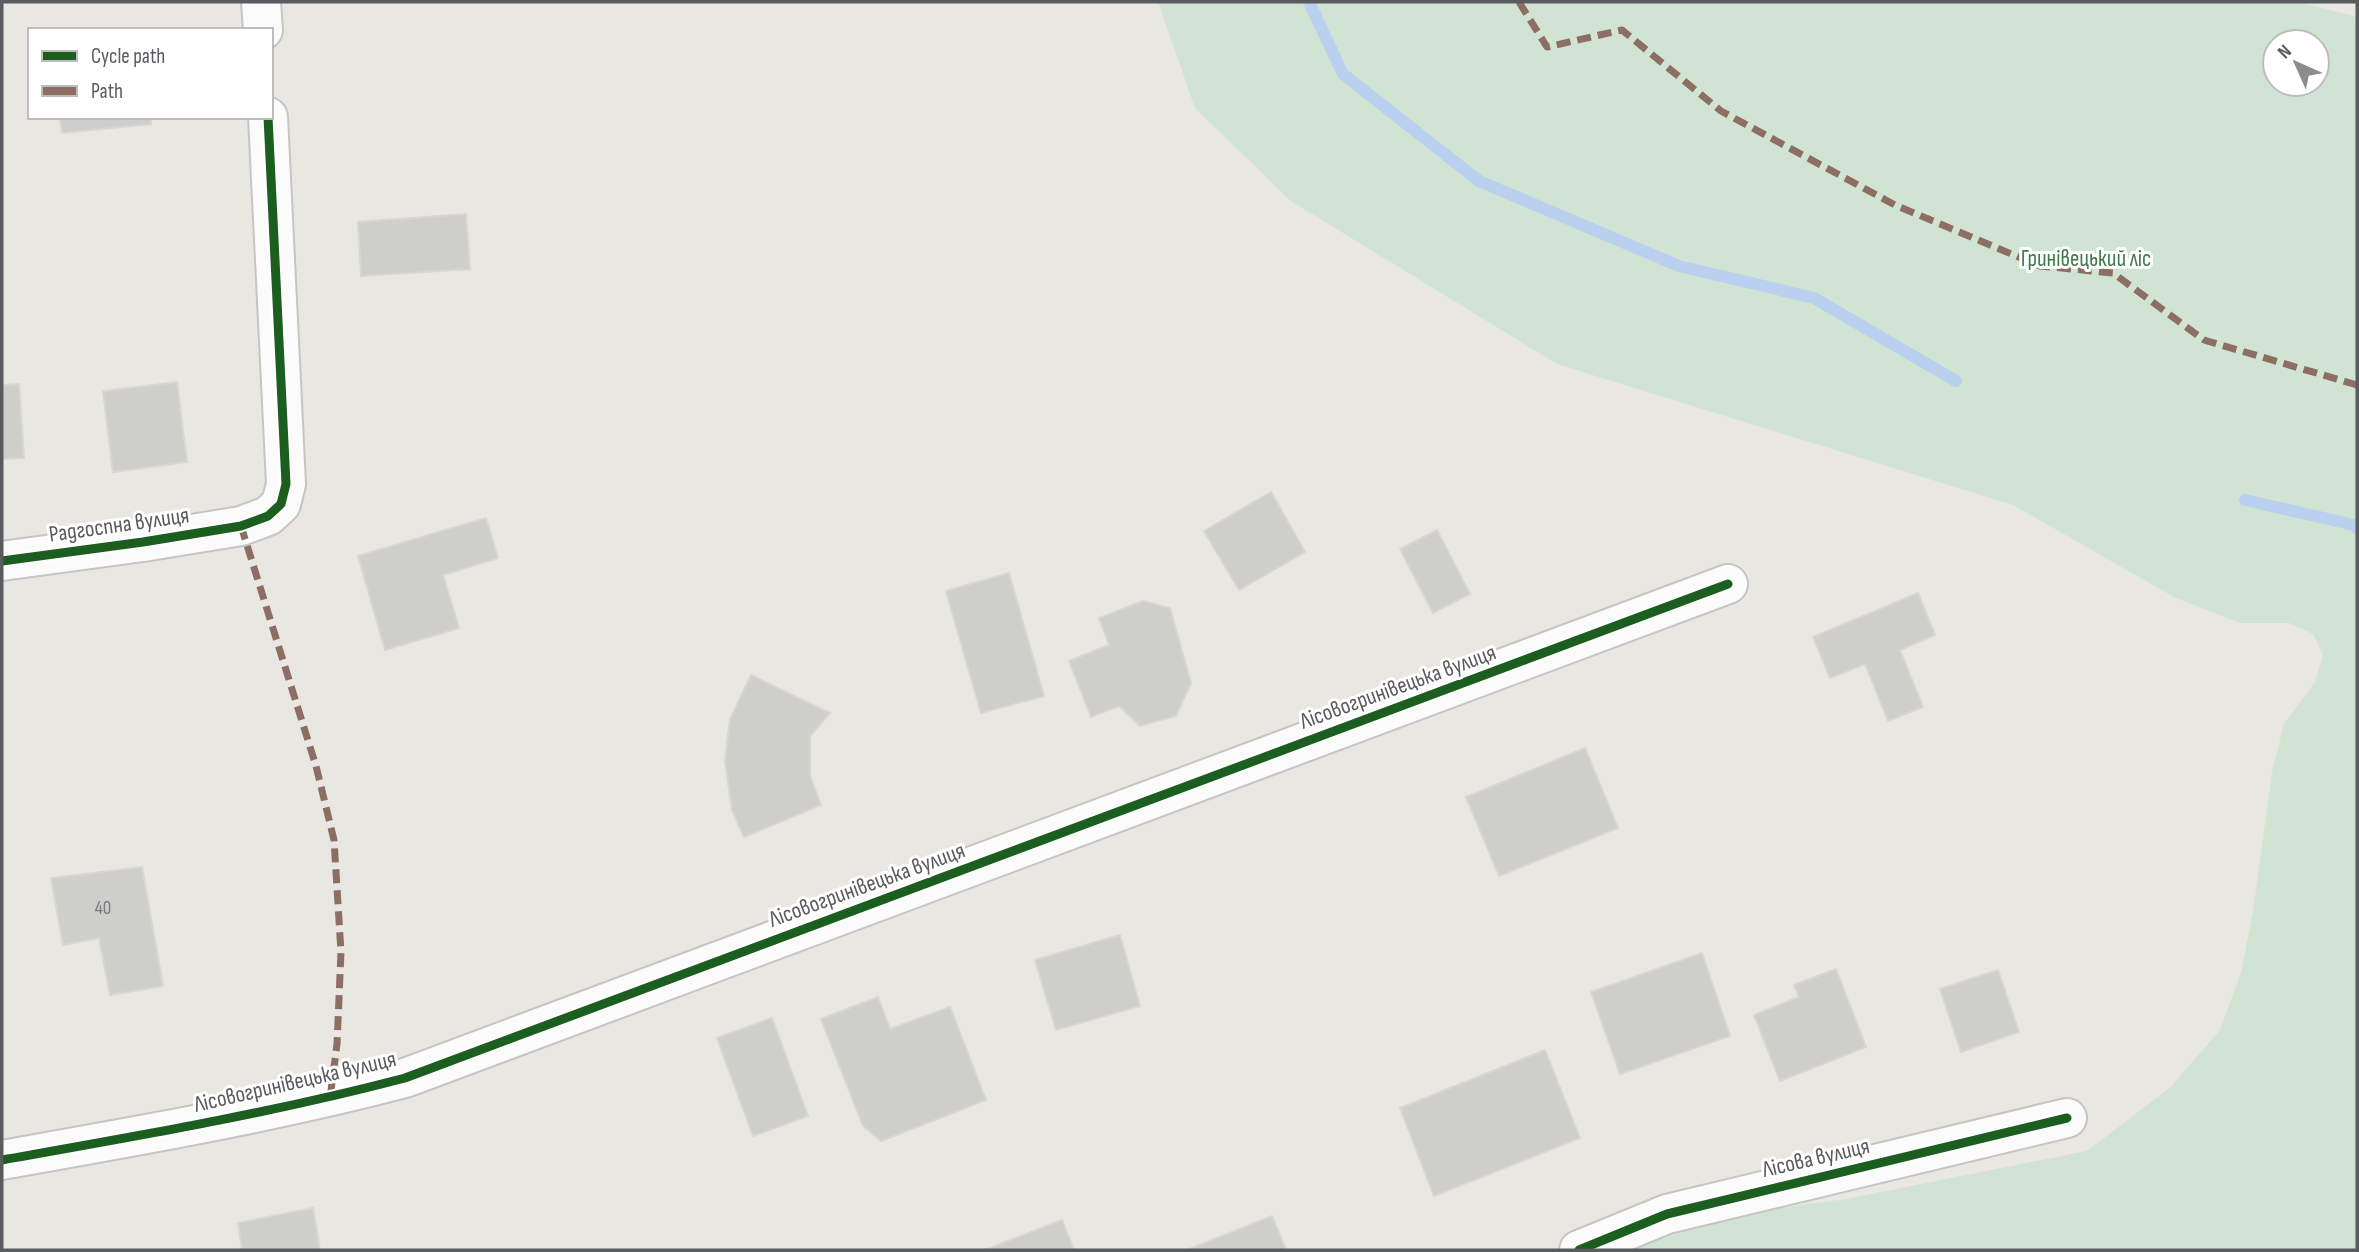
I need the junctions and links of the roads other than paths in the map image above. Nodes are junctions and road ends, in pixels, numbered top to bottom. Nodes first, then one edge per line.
1 (261, 2) edge
2 (263, 28) edge
3 (268, 119) edge
4 (2, 561) edge
5 (1728, 584) dead end
6 (2067, 1118) dead end
7 (2, 1160) edge
8 (1579, 1250) edge

1 - 2 street
3 - 4 street, Радгоспна вулиця
5 - 7 street, Лісовогринівецька вулиця
6 - 8 street, Лісова вулиця

